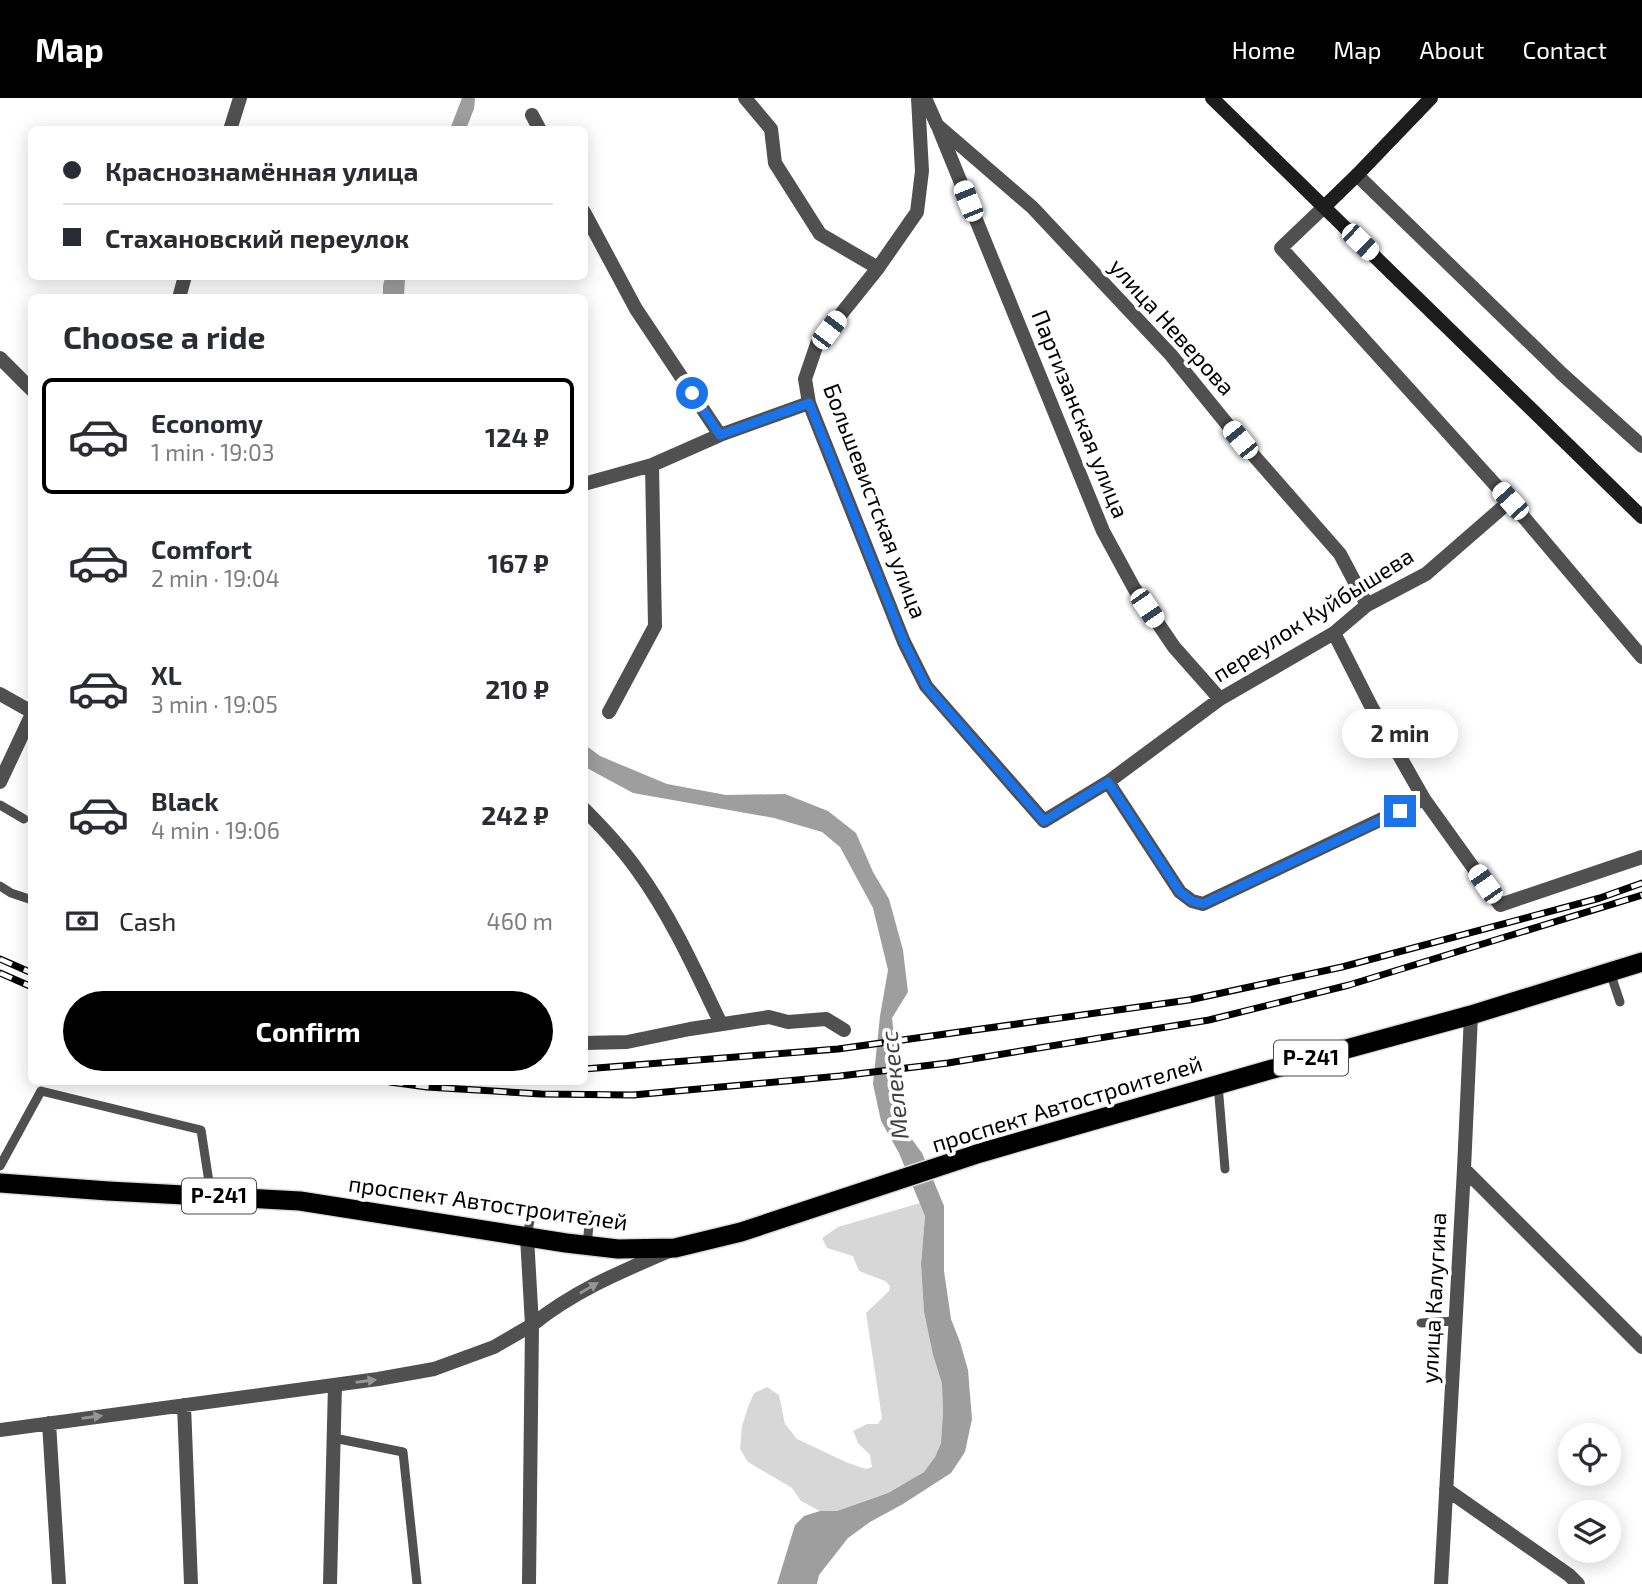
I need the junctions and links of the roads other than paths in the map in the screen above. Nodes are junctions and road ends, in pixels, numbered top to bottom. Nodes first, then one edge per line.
1 (240, 98) edge
2 (746, 98) edge
3 (918, 98) edge
4 (925, 98) edge
5 (1212, 98) edge
6 (1431, 98) edge
7 (532, 115) dead end
8 (937, 125) junction
9 (231, 126) edge
10 (538, 126) edge
11 (1357, 175) junction
12 (1324, 207) junction
13 (588, 219) edge
14 (878, 268) junction
15 (0, 358) edge
16 (28, 386) edge
17 (809, 403) junction
18 (720, 435) junction
19 (1642, 446) edge
20 (652, 465) junction
21 (588, 483) edge
22 (1510, 501) junction
23 (1642, 517) edge
24 (1367, 605) junction
25 (1334, 634) junction
26 (1642, 657) edge
27 (0, 695) edge
28 (1220, 699) junction
29 (28, 711) edge
30 (609, 712) dead end
31 (28, 722) edge
32 (0, 782) edge
33 (1108, 782) junction
34 (1424, 799) junction
35 (0, 804) edge
36 (588, 813) edge
37 (24, 819) dead end
38 (1044, 821) joint
39 (1642, 857) edge
40 (0, 886) edge
41 (28, 899) edge
42 (1642, 962) edge
43 (1610, 972) junction
44 (1620, 1002) dead end
45 (1471, 1015) junction
46 (721, 1024) junction
47 (844, 1030) dead end
48 (588, 1042) edge
49 (1218, 1084) junction
50 (0, 1166) edge
51 (1464, 1169) junction
52 (1224, 1170) dead end
53 (0, 1183) edge
54 (211, 1195) junction
55 (532, 1209) dead end
56 (590, 1215) dead end
57 (527, 1237) junction
58 (587, 1245) junction
59 (675, 1248) junction
60 (1455, 1321) junction
61 (1421, 1323) dead end
62 (533, 1325) junction
63 (1642, 1347) edge
64 (335, 1385) junction
65 (184, 1405) junction
66 (49, 1423) junction
67 (0, 1430) edge
68 (334, 1438) junction
69 (1446, 1489) junction
70 (59, 1584) edge
71 (191, 1584) edge
72 (330, 1584) edge
73 (417, 1584) edge
74 (529, 1584) edge
75 (1441, 1584) edge
76 (1578, 1584) edge

1 - 9 street
2 - 14 street
3 - 14 street, Большевистская улица
4 - 8 street, улица Неверова
5 - 12 main road
6 - 11 main road
7 - 10 street
8 - 24 street, улица Неверова
8 - 28 street, Партизанская улица
11 - 12 main road
11 - 19 street
12 - 22 street
12 - 23 main road
13 - 18 street
14 - 17 street, Большевистская улица
15 - 16 street
17 - 18 street
17 - 38 street, Большевистская улица
18 - 20 street
20 - 21 street
20 - 30 street
22 - 24 street, переулок Куйбышева
22 - 26 street
24 - 25 street, переулок Куйбышева
25 - 28 street, переулок Куйбышева
25 - 34 street
27 - 29 street
28 - 33 street, переулок Куйбышева
31 - 32 street
33 - 34 street
33 - 38 street, переулок Куйбышева
34 - 39 street
35 - 37 lane
36 - 46 street
40 - 41 lane
42 - 43 highway, проспект Автостроителей / Р-241
43 - 44 lane
43 - 45 highway, проспект Автостроителей / Р-241
45 - 49 highway, проспект Автостроителей / Р-241
45 - 51 street, улица Калугина
46 - 47 street
46 - 48 street
49 - 52 lane
49 - 59 highway, проспект Автостроителей / Р-241
50 - 54 lane
51 - 60 street, улица Калугина
51 - 63 street
53 - 54 highway, проспект Автостроителей / Р-241
54 - 57 highway, проспект Автостроителей / Р-241
55 - 57 lane
56 - 58 lane
57 - 58 highway, проспект Автостроителей / Р-241
57 - 62 street
58 - 59 highway, проспект Автостроителей / Р-241
62 -> 59 street
60 - 61 lane
60 - 69 street, улица Калугина
64 -> 62 street
62 - 74 street
64 - 65 street
64 - 68 street
66 -> 65 street
65 - 71 street
66 - 67 street
66 - 70 street
68 - 72 street
68 - 73 lane
69 - 75 street, улица Калугина
69 - 76 street

